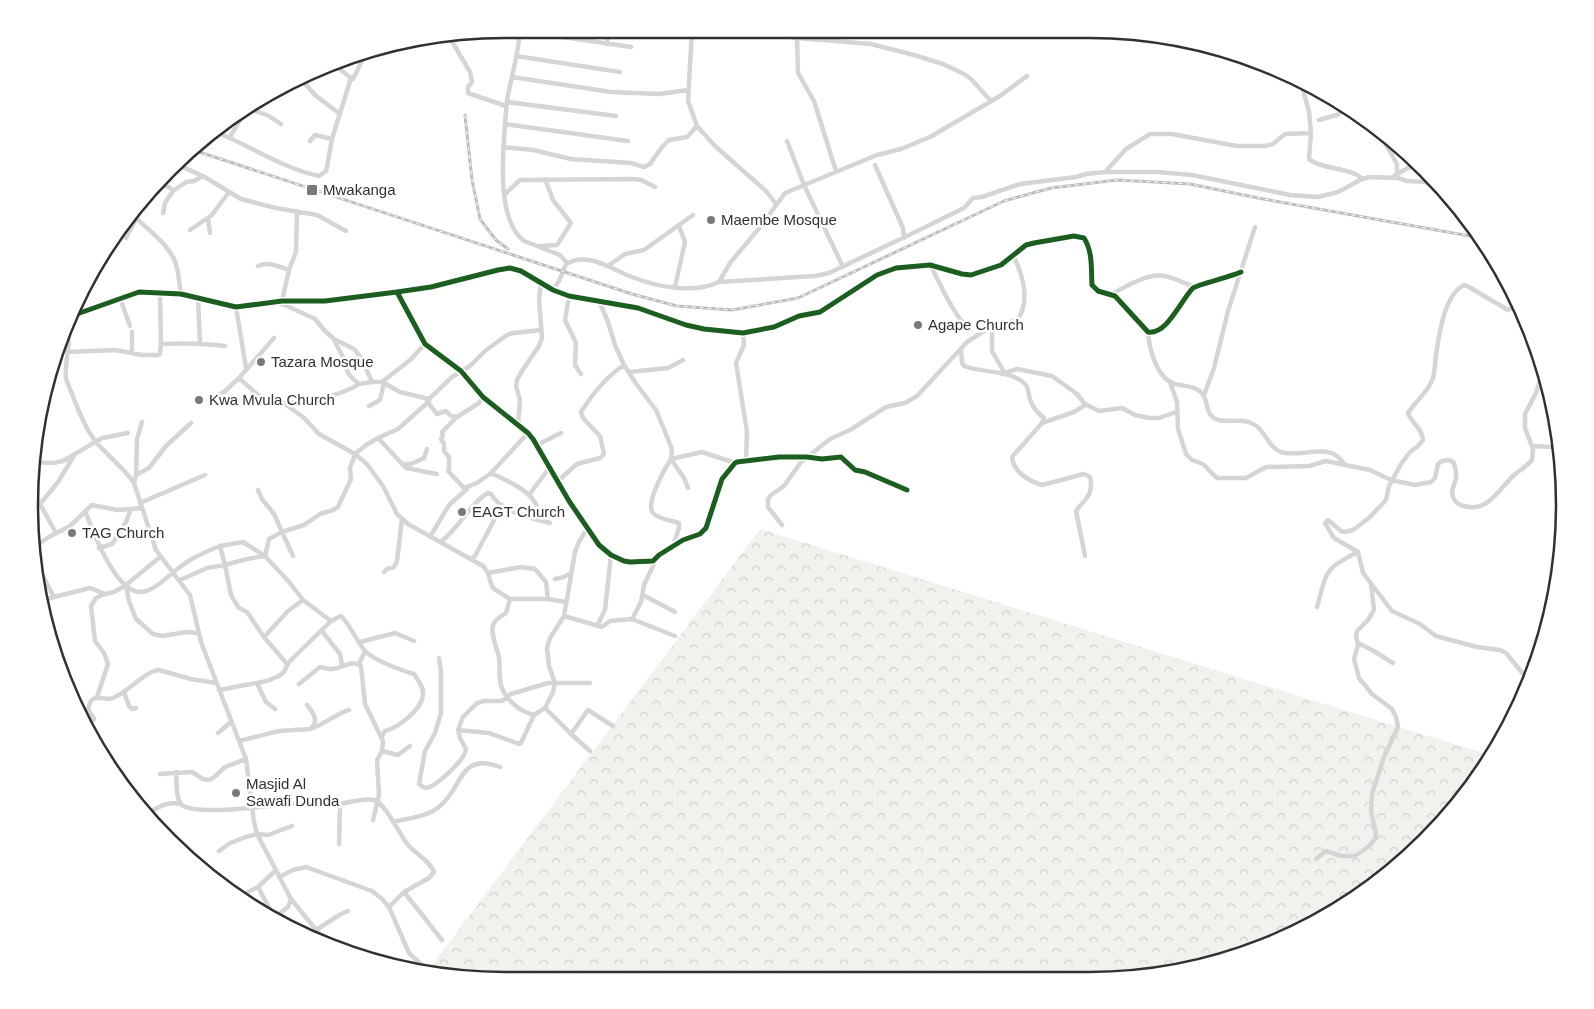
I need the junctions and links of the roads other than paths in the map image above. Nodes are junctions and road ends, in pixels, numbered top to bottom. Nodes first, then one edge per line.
1 (519, 38) edge
2 (564, 38) edge
3 (589, 38) edge
4 (608, 38) edge
5 (691, 38) edge
6 (798, 38) joint
7 (451, 40) edge
8 (588, 42) junction
9 (607, 44) junction
10 (630, 47) dead end
11 (516, 56) junction
12 (363, 59) edge
13 (337, 68) edge
14 (620, 72) dead end
15 (1027, 76) dead end
16 (512, 77) junction
17 (353, 79) dead end
18 (304, 83) edge
19 (1302, 89) edge
20 (688, 90) junction
21 (991, 101) junction
22 (507, 104) junction
23 (254, 111) edge
24 (1342, 111) edge
25 (340, 114) junction
26 (616, 116) dead end
27 (240, 120) edge
28 (1319, 120) dead end
29 (281, 124) dead end
30 (506, 124) junction
31 (697, 126) junction
32 (1311, 133) junction
33 (221, 134) edge
34 (230, 137) junction
35 (332, 139) junction
36 (310, 141) dead end
37 (628, 141) dead end
38 (787, 141) dead end
39 (1385, 143) edge
40 (503, 146) junction
41 (875, 165) dead end
42 (1412, 166) edge
43 (182, 167) edge
44 (836, 171) junction
45 (1105, 172) junction
46 (203, 176) junction
47 (1395, 176) junction
48 (545, 179) junction
49 (1362, 180) junction
50 (1428, 183) edge
51 (804, 185) junction
52 (163, 186) edge
53 (655, 187) dead end
54 (174, 192) junction
55 (229, 192) junction
56 (505, 194) junction
57 (782, 195) junction
58 (774, 198) junction
59 (776, 204) junction
60 (297, 212) junction
61 (163, 213) dead end
62 (139, 214) edge
63 (692, 215) dead end
64 (208, 218) junction
65 (137, 219) junction
66 (679, 226) junction
67 (1255, 227) dead end
68 (190, 230) dead end
69 (346, 231) dead end
70 (210, 232) dead end
71 (126, 238) dead end
72 (904, 238) junction
73 (540, 246) junction
74 (1013, 254) junction
75 (567, 263) junction
76 (930, 265) junction
77 (258, 266) dead end
78 (608, 266) junction
79 (843, 267) junction
80 (289, 270) junction
81 (1241, 272) junction
82 (541, 282) junction
83 (719, 282) junction
84 (1194, 286) junction
85 (675, 287) junction
86 (553, 290) junction
87 (397, 292) junction
88 (160, 293) junction
89 (181, 294) junction
90 (1111, 294) junction
91 (569, 296) junction
92 (120, 298) junction
93 (198, 299) junction
94 (282, 301) junction
95 (271, 302) junction
96 (599, 302) junction
97 (236, 307) junction
98 (1513, 308) edge
99 (79, 313) edge
100 (964, 324) dead end
101 (130, 326) dead end
102 (992, 328) junction
103 (541, 330) junction
104 (132, 332) dead end
105 (1148, 332) junction
106 (743, 333) junction
107 (68, 338) edge
108 (274, 338) dead end
109 (334, 339) junction
110 (200, 343) junction
111 (161, 344) junction
112 (425, 344) junction
113 (225, 346) dead end
114 (961, 350) junction
115 (67, 352) junction
116 (132, 353) junction
117 (683, 360) dead end
118 (624, 365) junction
119 (246, 368) junction
120 (461, 371) junction
121 (629, 372) junction
122 (1003, 373) junction
123 (581, 374) dead end
124 (238, 378) junction
125 (1540, 380) edge
126 (372, 382) junction
127 (383, 382) junction
128 (1170, 382) junction
129 (359, 384) junction
130 (1204, 395) junction
131 (484, 397) junction
132 (214, 398) dead end
133 (429, 399) junction
134 (285, 404) junction
135 (1085, 404) junction
136 (370, 406) dead end
137 (1176, 412) junction
138 (457, 418) junction
139 (142, 422) dead end
140 (191, 423) dead end
141 (1042, 423) junction
142 (518, 425) junction
143 (128, 432) dead end
144 (528, 433) junction
145 (561, 433) dead end
146 (378, 438) junction
147 (96, 442) junction
148 (537, 445) junction
149 (1532, 446) junction
150 (1553, 446) edge
151 (427, 449) dead end
152 (76, 453) junction
153 (355, 454) junction
154 (807, 457) junction
155 (671, 459) junction
156 (746, 461) junction
157 (39, 462) edge
158 (735, 463) junction
159 (402, 464) junction
160 (1346, 466) junction
161 (550, 468) junction
162 (491, 473) junction
163 (437, 474) dead end
164 (205, 475) dead end
165 (136, 476) junction
166 (1391, 480) junction
167 (558, 481) junction
168 (134, 483) junction
169 (469, 487) junction
170 (688, 488) dead end
171 (258, 490) dead end
172 (907, 490) dead end
173 (529, 495) junction
174 (141, 505) junction
175 (502, 505) junction
176 (132, 509) junction
177 (85, 512) junction
178 (402, 518) junction
179 (534, 518) junction
180 (550, 524) dead end
181 (782, 524) dead end
182 (587, 529) junction
183 (282, 532) junction
184 (56, 533) junction
185 (430, 536) junction
186 (440, 542) junction
187 (39, 544) edge
188 (220, 546) junction
189 (673, 547) junction
190 (99, 548) junction
191 (1358, 552) junction
192 (265, 556) junction
193 (293, 556) dead end
194 (611, 556) junction
195 (1085, 556) dead end
196 (160, 557) junction
197 (472, 558) junction
198 (655, 560) junction
199 (225, 564) junction
200 (174, 572) junction
201 (384, 572) dead end
202 (488, 573) junction
203 (571, 573) junction
204 (43, 579) edge
205 (555, 579) dead end
206 (180, 580) junction
207 (1370, 582) junction
208 (126, 585) junction
209 (105, 594) junction
210 (643, 596) junction
211 (54, 597) junction
212 (47, 599) edge
213 (510, 599) junction
214 (548, 599) junction
215 (302, 600) junction
216 (566, 602) junction
217 (1317, 607) dead end
218 (675, 612) dead end
219 (564, 616) junction
220 (632, 620) junction
221 (330, 621) junction
222 (597, 626) junction
223 (322, 631) junction
224 (198, 633) junction
225 (675, 636) dead end
226 (264, 637) junction
227 (414, 640) dead end
228 (360, 642) junction
229 (1358, 643) junction
230 (365, 651) junction
231 (439, 658) dead end
232 (1393, 663) dead end
233 (287, 664) junction
234 (359, 664) junction
235 (342, 665) junction
236 (1524, 675) edge
237 (216, 683) junction
238 (257, 683) junction
239 (555, 683) junction
240 (590, 683) dead end
241 (299, 684) dead end
242 (219, 690) junction
243 (124, 692) junction
244 (97, 697) junction
245 (507, 697) junction
246 (307, 705) dead end
247 (136, 708) dead end
248 (545, 708) junction
249 (275, 709) dead end
250 (349, 710) dead end
251 (86, 712) edge
252 (87, 713) edge
253 (534, 715) junction
254 (92, 722) edge
255 (232, 722) junction
256 (613, 726) dead end
257 (313, 728) junction
258 (458, 730) junction
259 (218, 733) dead end
260 (571, 734) junction
261 (382, 736) junction
262 (239, 742) junction
263 (410, 746) dead end
264 (382, 751) junction
265 (590, 751) dead end
266 (246, 759) junction
267 (500, 767) dead end
268 (176, 772) junction
269 (160, 774) dead end
270 (377, 802) junction
271 (181, 804) junction
272 (340, 804) junction
273 (252, 807) junction
274 (152, 811) edge
275 (373, 820) dead end
276 (393, 822) junction
277 (292, 826) dead end
278 (257, 834) junction
279 (339, 844) dead end
280 (219, 851) dead end
281 (1316, 859) dead end
282 (275, 871) junction
283 (279, 877) junction
284 (258, 887) junction
285 (404, 892) junction
286 (245, 893) edge
287 (291, 899) junction
288 (389, 907) junction
289 (270, 908) edge
290 (348, 911) dead end
291 (279, 913) edge
292 (316, 930) joint
293 (442, 940) dead end
294 (422, 965) dead end

1 - 11 street
2 - 8 street
3 - 8 street
4 - 9 street
5 - 20 street
6 - 21 street
6 - 44 street
7 - 22 street
8 - 9 street
9 - 10 street
11 - 14 street
11 - 16 street
12 - 17 street
13 - 25 street
15 - 21 street
16 - 20 street
16 - 22 street
18 - 25 street
19 - 32 street
20 - 31 street
21 - 44 street
22 - 26 street
22 - 30 street
23 - 29 street
24 - 28 street
25 - 35 street
27 - 34 street
30 - 37 street
30 - 40 street
31 - 40 street
31 - 58 street
32 - 45 street
32 - 49 street
33 - 34 street
34 - 35 street
35 - 36 street
38 - 51 street
39 - 47 street
40 - 56 street
41 - 72 street
42 - 47 street
43 - 46 street
44 - 51 street
45 - 49 street
45 - 72 street
46 - 54 street
46 - 55 street
47 - 49 street
47 - 50 street
48 - 53 street
48 - 56 street
48 - 73 street
51 - 57 street
51 - 79 street
52 - 54 street
54 - 61 street
55 - 60 street
55 - 64 street
56 - 73 street
57 - 58 street
57 - 59 street
58 - 59 street
59 - 83 street
60 - 69 street
60 - 80 street
62 - 65 street
63 - 66 street
64 - 68 street
64 - 70 street
65 - 71 street
65 - 89 street
66 - 78 street
66 - 85 street
67 - 81 street
72 - 79 street
73 - 75 street
74 - 76 street
74 - 90 street
74 - 102 street
75 - 78 street
75 - 86 street
76 - 100 street
76 - 106 street
77 - 80 street
78 - 85 street
79 - 83 street
80 - 94 street
81 - 84 street
81 - 130 street
82 - 86 street
82 - 87 street
82 - 103 street
83 - 85 street
84 - 90 street
84 - 105 street
86 - 91 street
87 - 94 street
87 - 112 street
88 - 89 street
88 - 92 street
88 - 111 street
89 - 93 street
90 - 105 street
91 - 96 street
91 - 123 street
92 - 99 street
92 - 101 street
93 - 97 street
93 - 110 street
94 - 95 street
95 - 97 street
95 - 109 street
96 - 106 street
96 - 118 street
97 - 119 street
98 - 166 street
102 - 114 street
102 - 122 street
103 - 120 street
103 - 142 street
104 - 116 street
105 - 128 street
106 - 156 street
107 - 115 street
108 - 119 street
109 - 126 street
109 - 129 street
110 - 111 street
110 - 113 street
111 - 116 street
112 - 120 street
112 - 127 street
114 - 122 street
114 - 154 street
115 - 116 street
115 - 147 street
117 - 121 street
118 - 121 street
118 - 167 street
119 - 124 street
120 - 131 street
120 - 133 street
121 - 155 street
122 - 135 street
122 - 141 street
124 - 132 street
124 - 134 street
125 - 149 street
126 - 127 street
126 - 129 street
127 - 133 street
127 - 136 street
128 - 130 street
128 - 137 street
129 - 134 street
130 - 160 street
131 - 138 street
131 - 142 street
133 - 138 street
133 - 146 street
134 - 153 street
135 - 137 street
135 - 141 street
137 - 160 street
138 - 169 street
139 - 165 street
140 - 165 street
141 - 195 street
142 - 144 street
143 - 147 street
144 - 148 street
144 - 162 street
145 - 148 street
146 - 153 street
146 - 159 street
147 - 152 street
147 - 168 street
148 - 161 street
149 - 150 street
149 - 166 street
151 - 159 street
152 - 157 street
152 - 184 street
153 - 178 street
153 - 183 street
154 - 156 street
154 - 172 street
154 - 181 street
155 - 158 street
155 - 170 street
155 - 189 street
156 - 158 street
158 - 189 street
159 - 163 street
160 - 166 street
161 - 167 street
161 - 173 street
162 - 169 street
162 - 173 street
164 - 174 street
165 - 168 street
166 - 191 street
167 - 182 street
168 - 174 street
169 - 185 street
171 - 183 street
173 - 179 street
174 - 176 street
174 - 196 street
175 - 179 street
175 - 186 street
175 - 197 street
176 - 177 street
176 - 190 street
177 - 184 street
177 - 190 street
178 - 185 street
178 - 201 street
179 - 180 street
182 - 194 street
182 - 203 street
183 - 192 street
183 - 193 street
184 - 187 street
185 - 186 street
186 - 197 street
188 - 192 street
188 - 199 street
188 - 200 street
189 - 198 street
190 - 208 street
191 - 207 street
191 - 217 street
192 - 199 street
192 - 215 street
194 - 198 street
194 - 222 street
196 - 200 street
196 - 208 street
197 - 202 street
198 - 210 street
199 - 206 street
199 - 226 street
200 - 206 street
200 - 208 street
202 - 213 street
202 - 214 street
203 - 205 street
203 - 216 street
204 - 211 street
206 - 224 street
207 - 229 street
207 - 236 street
208 - 209 street
208 - 224 street
209 - 211 street
209 - 244 street
210 - 218 street
210 - 220 street
211 - 212 street
213 - 214 street
213 - 245 street
214 - 216 street
215 - 221 street
215 - 226 street
216 - 219 street
219 - 222 street
219 - 239 street
220 - 222 street
220 - 225 street
221 - 223 street
221 - 228 street
223 - 233 street
223 - 235 street
224 - 237 street
226 - 233 street
227 - 228 street
228 - 230 street
229 - 232 street
229 - 281 street
230 - 234 street
230 - 261 street
231 - 258 street
233 - 238 street
234 - 235 street
234 - 261 street
235 - 241 street
237 - 242 street
237 - 243 street
238 - 242 street
238 - 249 street
239 - 240 street
239 - 245 street
239 - 248 street
242 - 255 street
243 - 244 street
243 - 247 street
244 - 251 street
245 - 253 street
245 - 258 street
246 - 257 street
248 - 253 street
248 - 260 street
250 - 257 street
252 - 254 street
253 - 258 street
255 - 259 street
255 - 262 street
256 - 260 street
257 - 262 street
260 - 265 street
261 - 264 street
262 - 266 street
263 - 264 street
264 - 270 street
266 - 268 street
266 - 273 street
267 - 276 street
268 - 269 street
268 - 271 street
270 - 272 street
270 - 275 street
270 - 276 street
271 - 273 street
271 - 274 street
272 - 273 street
272 - 279 street
273 - 278 street
276 - 285 street
277 - 278 street
278 - 280 street
278 - 282 street
282 - 283 street
282 - 284 street
283 - 287 street
283 - 288 street
284 - 286 street
284 - 289 street
285 - 288 street
285 - 293 street
287 - 291 street
287 - 292 street
288 - 294 street
290 - 292 street

